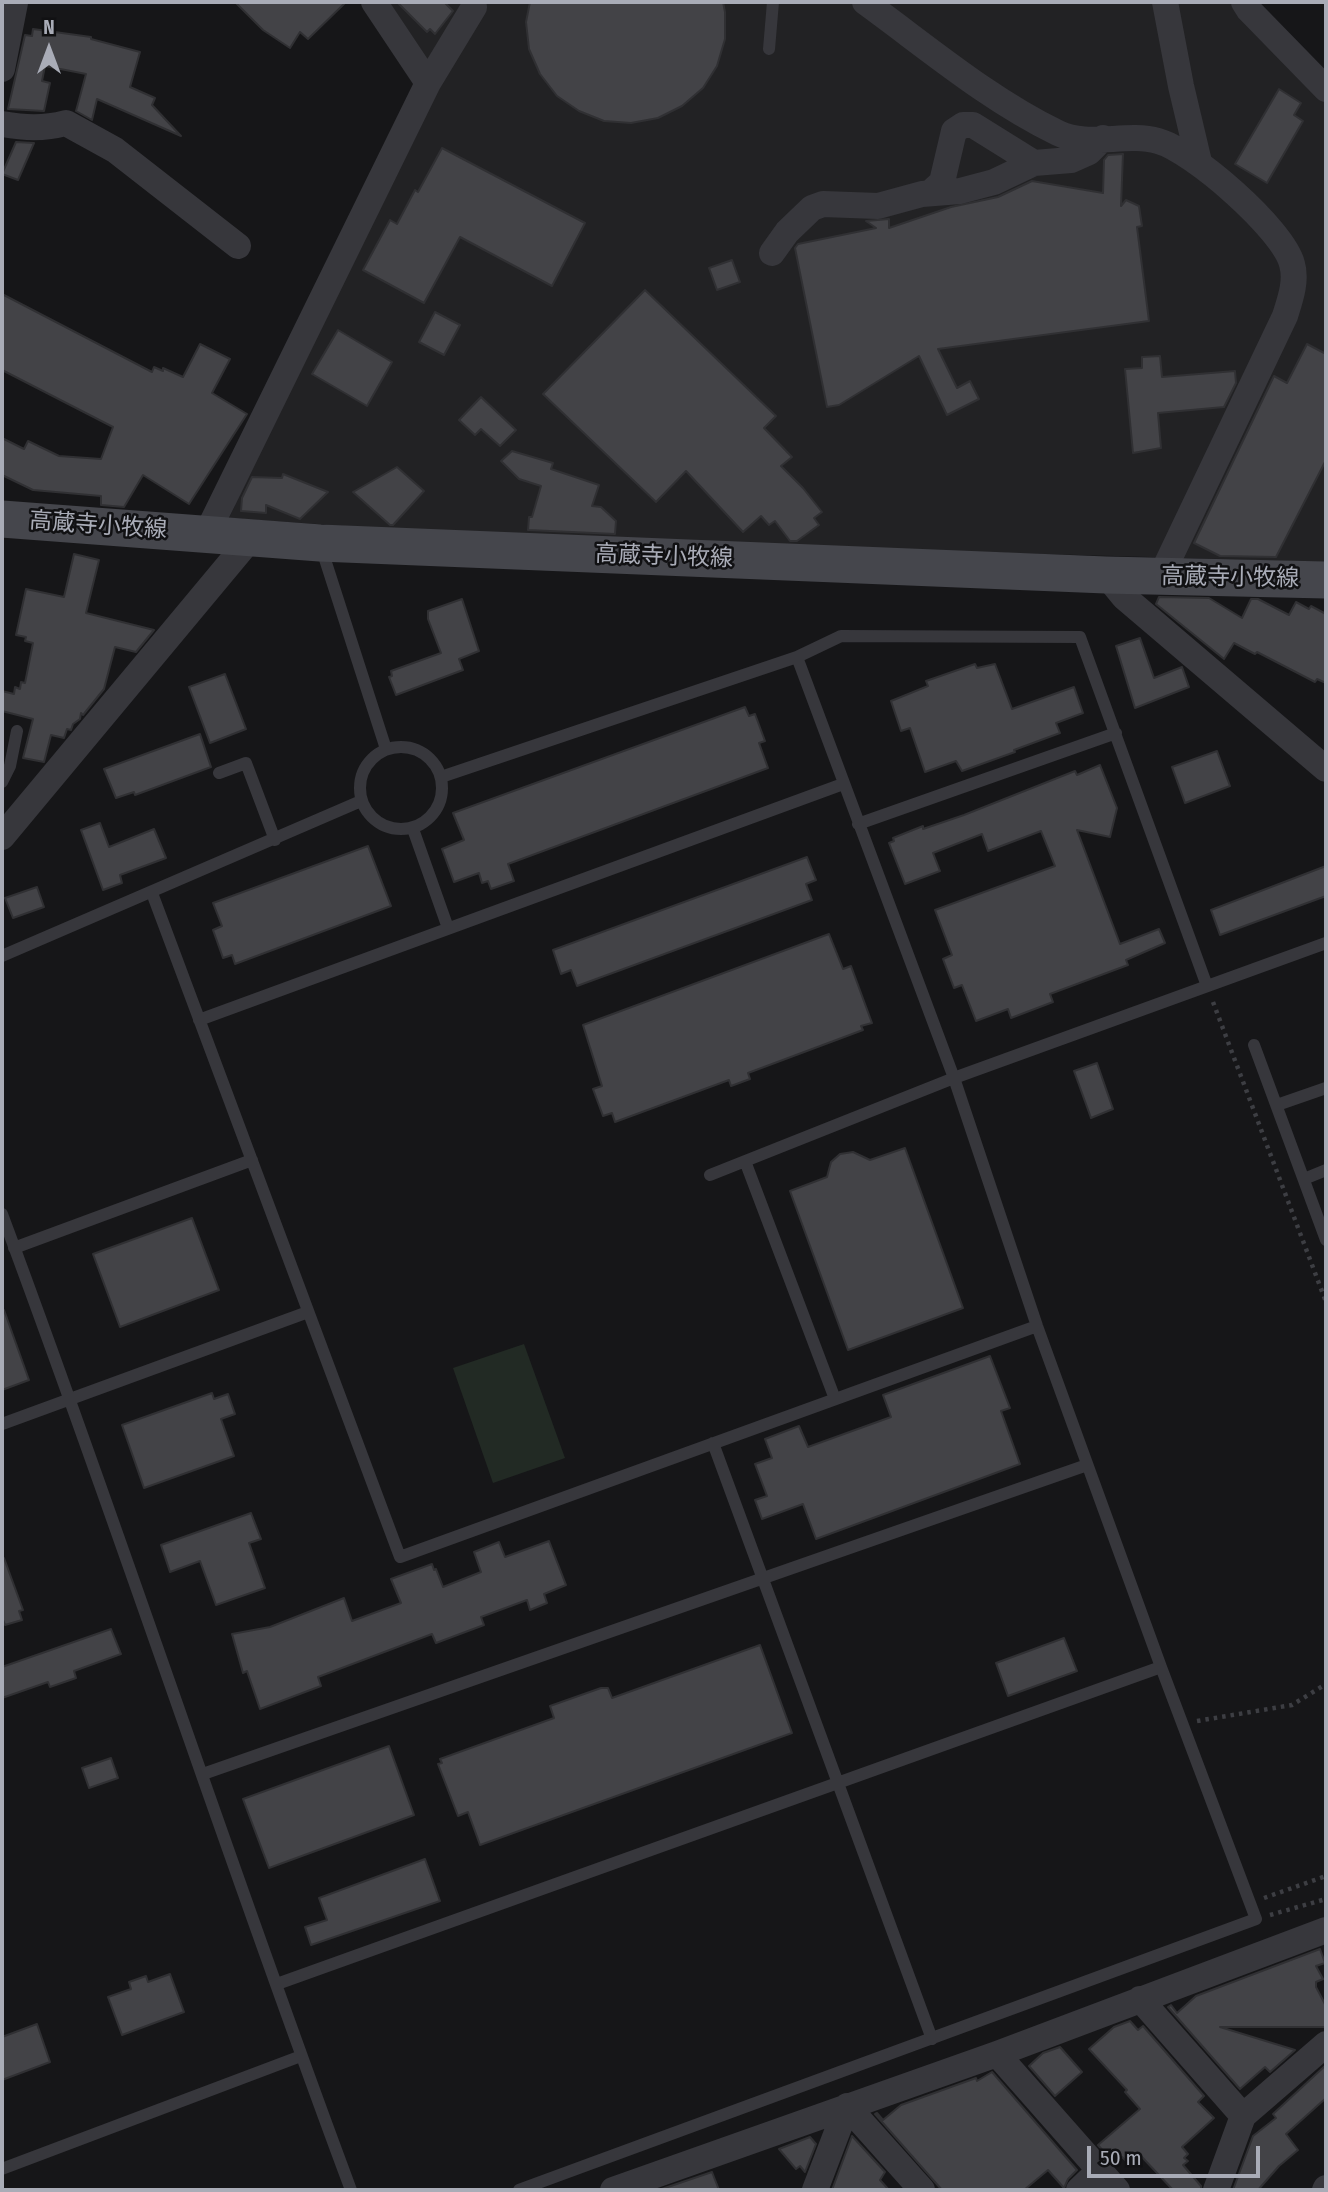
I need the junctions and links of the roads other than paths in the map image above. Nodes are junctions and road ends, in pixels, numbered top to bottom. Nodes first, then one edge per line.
1 (374, 2) edge
2 (773, 2) edge
3 (865, 2) edge
4 (1165, 2) edge
5 (1244, 2) edge
6 (15, 3) edge
7 (475, 4) edge
8 (769, 49) dead end
9 (2, 69) edge
10 (428, 83) junction
11 (1326, 89) edge
12 (2, 124) edge
13 (1102, 138) junction
14 (1199, 162) junction
15 (1034, 163) junction
16 (930, 193) junction
17 (238, 246) dead end
18 (772, 253) dead end
19 (2, 519) edge
20 (207, 533) junction
21 (251, 538) junction
22 (320, 543) junction
23 (1106, 575) junction
24 (1161, 576) junction
25 (1326, 580) edge
26 (797, 657) junction
27 (17, 731) dead end
28 (1115, 733) junction
29 (386, 749) junction
30 (1326, 769) edge
31 (219, 773) dead end
32 (441, 777) junction
33 (2, 782) edge
34 (843, 784) junction
35 (361, 802) junction
36 (858, 824) junction
37 (413, 829) junction
38 (2, 837) edge
39 (275, 839) junction
40 (152, 893) junction
41 (448, 929) junction
42 (1326, 943) edge
43 (2, 956) edge
44 (1207, 986) junction
45 (199, 1020) junction
46 (1254, 1045) dead end
47 (954, 1078) junction
48 (1326, 1088) edge
49 (1277, 1105) junction
50 (252, 1160) junction
51 (744, 1161) junction
52 (1326, 1170) edge
53 (710, 1175) dead end
54 (1304, 1179) junction
55 (2, 1214) edge
56 (1326, 1240) edge
57 (14, 1248) junction
58 (309, 1312) junction
59 (1037, 1326) junction
60 (71, 1399) junction
61 (835, 1399) junction
62 (2, 1424) edge
63 (713, 1443) junction
64 (1087, 1465) junction
65 (763, 1578) junction
66 (1161, 1667) junction
67 (203, 1774) junction
68 (838, 1783) junction
69 (1326, 1930) edge
70 (277, 1984) junction
71 (1140, 1999) junction
72 (932, 2039) junction
73 (1326, 2044) edge
74 (997, 2054) junction
75 (300, 2056) junction
76 (846, 2106) junction
77 (1243, 2116) junction
78 (2, 2169) edge
79 (1108, 2181) edge
80 (351, 2190) edge
81 (519, 2190) edge
82 (613, 2190) edge
83 (815, 2190) edge
84 (922, 2190) edge
85 (1079, 2190) edge
86 (1216, 2190) edge

1 - 10 street
2 - 8 lane
3 - 13 street
4 - 14 street
5 - 11 street
6 - 9 street
7 - 10 street
10 - 20 street
12 - 17 street
13 - 14 street
13 - 15 street
14 - 24 street
15 - 16 street
15 - 16 street
16 - 18 street
19 - 20 main road, 高蔵寺小牧線
20 - 21 main road, 高蔵寺小牧線
21 - 22 main road, 高蔵寺小牧線
21 - 38 street
22 - 23 main road, 高蔵寺小牧線
22 - 29 lane
23 - 24 main road, 高蔵寺小牧線
23 - 30 street
24 - 25 main road, 高蔵寺小牧線
26 - 28 lane
26 - 32 lane
26 - 34 lane
27 - 33 lane
28 - 36 lane
28 - 44 lane
29 - 32 lane
29 - 35 lane
31 - 39 lane
32 - 37 lane
34 - 36 lane
34 - 41 lane
35 - 37 lane
35 - 39 lane
36 - 47 lane
37 - 41 lane
39 - 40 lane
40 - 43 lane
40 - 45 lane
41 - 45 lane
42 - 44 lane
44 - 47 lane
45 - 50 lane
46 - 49 lane
47 - 51 lane
47 - 59 lane
48 - 49 lane
49 - 54 lane
50 - 57 lane
50 - 58 lane
51 - 53 lane
51 - 61 lane
52 - 54 lane
54 - 56 lane
55 - 57 lane
57 - 60 lane
58 - 60 lane
58 - 63 lane
59 - 61 lane
59 - 64 lane
60 - 62 lane
60 - 67 lane
61 - 63 lane
63 - 65 lane
64 - 65 lane
64 - 66 lane
65 - 67 lane
65 - 68 lane
66 - 68 lane
66 - 72 lane
67 - 70 lane
68 - 70 lane
68 - 72 lane
69 - 71 street
70 - 75 lane
71 - 74 street
71 - 77 street
72 - 81 lane
73 - 77 street
74 - 76 street
74 - 79 street
75 - 78 lane
75 - 80 lane
76 - 82 street
76 - 83 street
76 - 84 street
77 - 86 street
79 - 85 street

